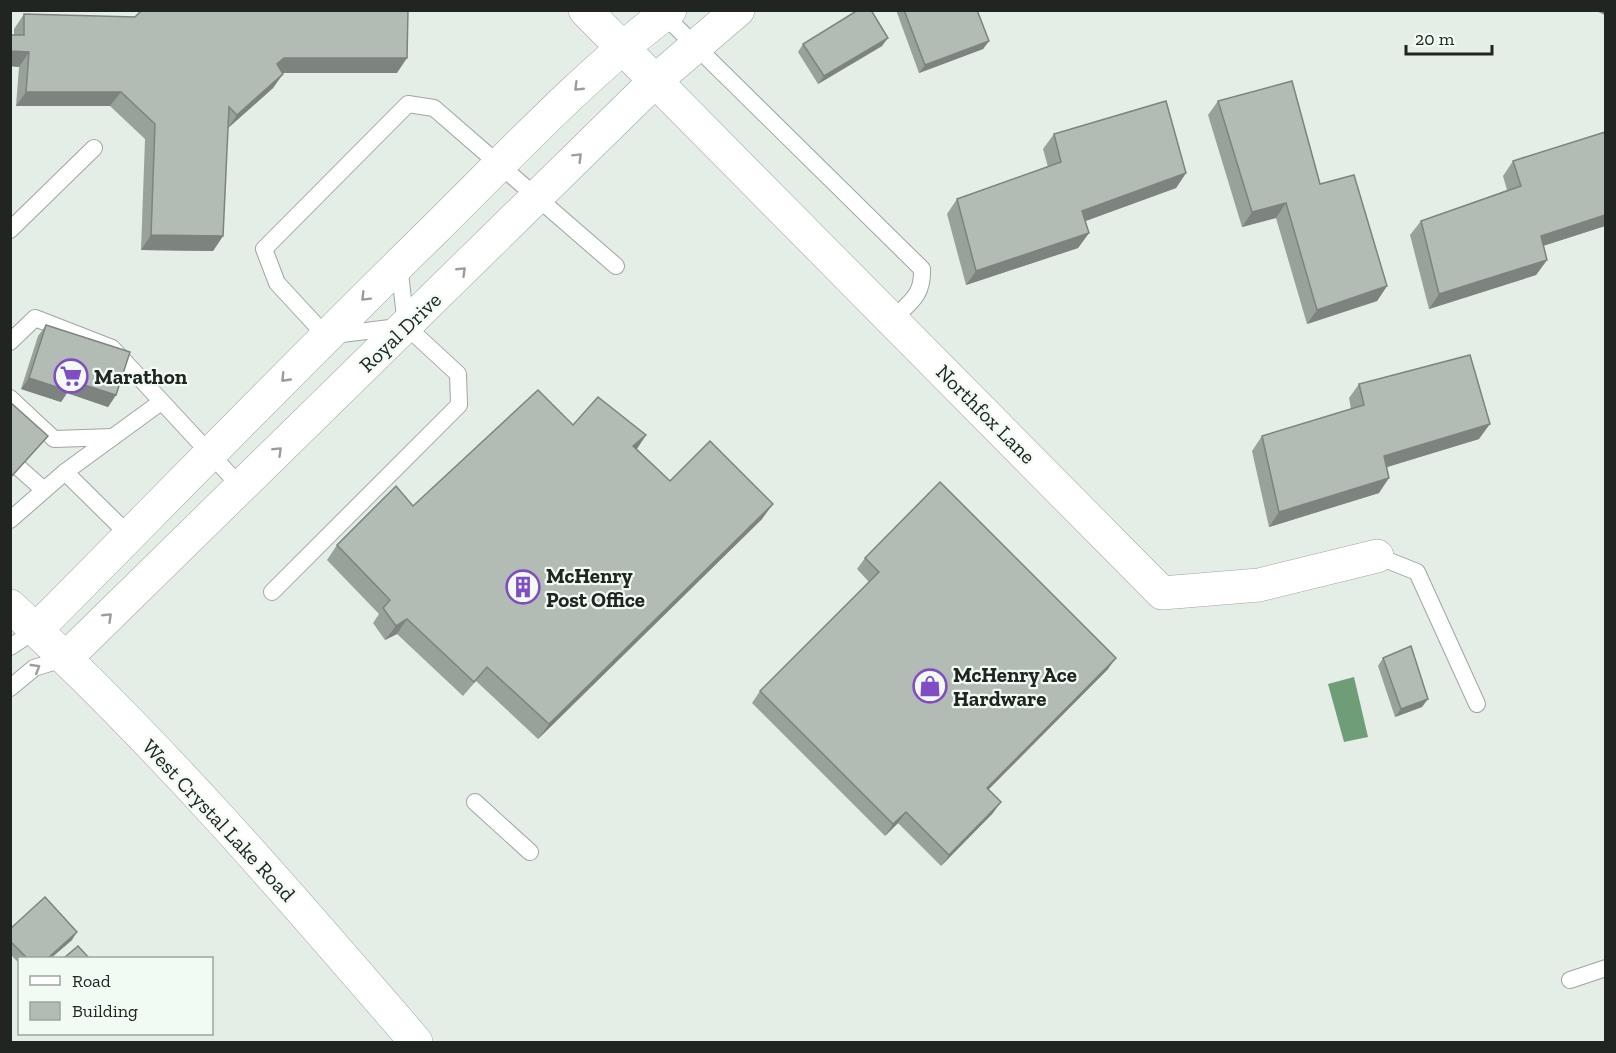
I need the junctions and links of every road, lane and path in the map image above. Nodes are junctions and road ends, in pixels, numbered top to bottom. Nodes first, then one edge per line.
1 (585, 10) edge
2 (738, 10) edge
3 (667, 13) edge
4 (695, 46) junction
5 (622, 47) junction
6 (655, 81) junction
7 (94, 148) dead end
8 (498, 166) junction
9 (536, 198) junction
10 (10, 230) edge
11 (399, 264) junction
12 (616, 266) dead end
13 (893, 319) junction
14 (406, 326) junction
15 (326, 336) junction
16 (10, 342) edge
17 (10, 398) edge
18 (161, 402) junction
19 (113, 437) junction
20 (211, 454) junction
21 (10, 460) edge
22 (65, 472) junction
23 (241, 487) junction
24 (44, 490) junction
25 (10, 520) edge
26 (130, 536) junction
27 (1377, 556) joint
28 (272, 592) dead end
29 (10, 606) edge
30 (23, 638) edge
31 (66, 658) junction
32 (10, 688) edge
33 (1477, 704) dead end
34 (475, 802) dead end
35 (530, 852) dead end
36 (1605, 968) edge
37 (1570, 980) dead end
38 (416, 1042) edge

1 - 5 street, Northfox Lane
2 - 4 street, Royal Drive
3 - 4 lane
3 - 5 street
4 - 6 street, Royal Drive
4 - 13 lane
5 - 6 street, Northfox Lane
5 -> 8 street
9 -> 6 street, Royal Drive
6 - 13 street, Northfox Lane
7 - 10 lane
8 - 9 lane
8 - 11 street
8 - 15 lane
9 - 12 lane
14 -> 9 street, Royal Drive
11 - 14 lane
11 -> 15 street
13 - 27 street, Northfox Lane
14 - 15 lane
23 -> 14 street, Royal Drive
14 - 28 lane
15 -> 20 street
16 - 18 lane
17 - 19 lane
18 - 19 lane
18 - 20 lane
19 - 22 lane
20 - 23 lane
20 - 26 street
21 - 24 lane
22 - 24 lane
22 - 26 lane
31 -> 23 street, Royal Drive
24 - 25 lane
26 - 30 street
27 - 33 lane
29 - 30 street, West Crystal Lake Road
30 - 31 street, West Crystal Lake Road
32 -> 31 lane
31 - 38 street, West Crystal Lake Road
34 - 35 lane
36 - 37 lane

